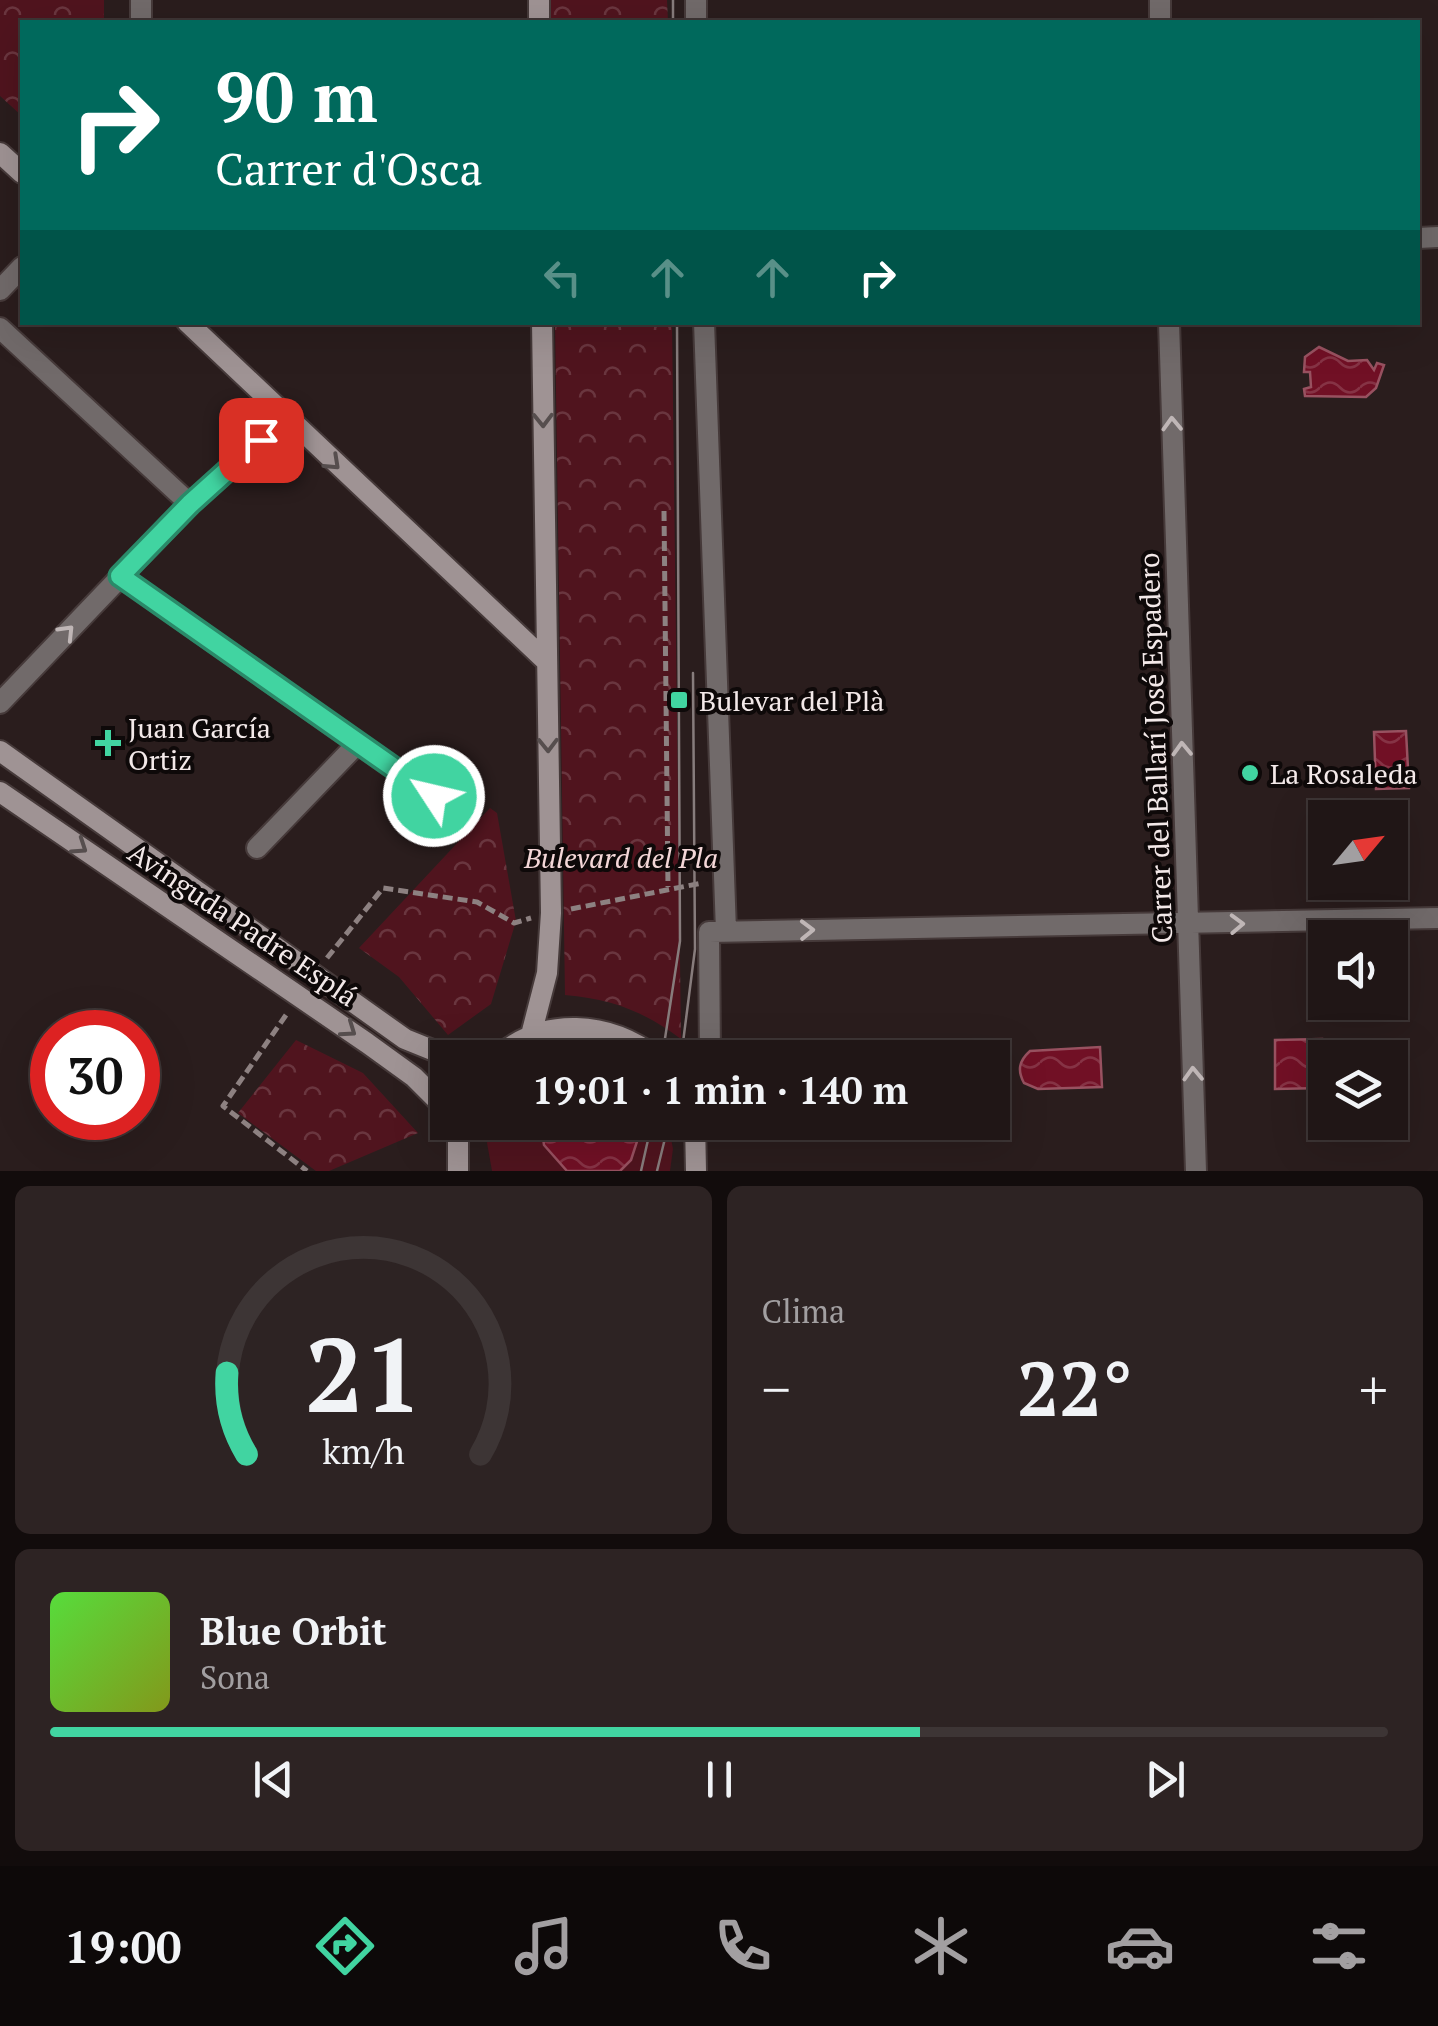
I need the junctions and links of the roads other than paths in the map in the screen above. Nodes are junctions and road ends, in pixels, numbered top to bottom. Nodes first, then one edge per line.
1 (0, 153) edge
2 (20, 171) edge
3 (20, 270) edge
4 (0, 290) edge
5 (190, 325) edge
6 (542, 325) edge
7 (704, 325) edge
8 (1169, 325) edge
9 (0, 328) edge
10 (285, 419) junction
11 (190, 504) junction
12 (120, 576) junction
13 (546, 661) junction
14 (0, 703) edge
15 (358, 743) junction
16 (0, 752) edge
17 (0, 792) edge
18 (434, 796) dead end
19 (257, 848) dead end
20 (1438, 918) edge
21 (1188, 925) junction
22 (718, 932) junction
23 (531, 1035) junction
24 (522, 1040) edge
25 (627, 1040) edge
26 (711, 1040) edge
27 (430, 1049) edge
28 (430, 1093) edge
29 (458, 1140) edge
30 (698, 1140) edge
31 (701, 1167) edge
32 (458, 1171) edge
33 (1196, 1171) edge

1 - 2 street
3 - 4 street
5 - 10 street
6 -> 13 street
7 - 22 street
21 -> 8 street, Carrer del Ballarí José Espadero
9 - 11 street
10 - 11 street
10 -> 13 street
11 - 12 street
14 -> 12 street
12 - 15 street
13 -> 23 street
15 - 18 street
15 - 19 street
16 - 27 street, Avinguda Padre Esplá
17 -> 28 street, Avinguda Padre Esplá
21 -> 20 street
22 -> 21 street
33 -> 21 street, Carrer del Ballarí José Espadero
22 - 26 street
23 - 24 street
23 - 25 street
29 - 32 street
30 - 31 street

